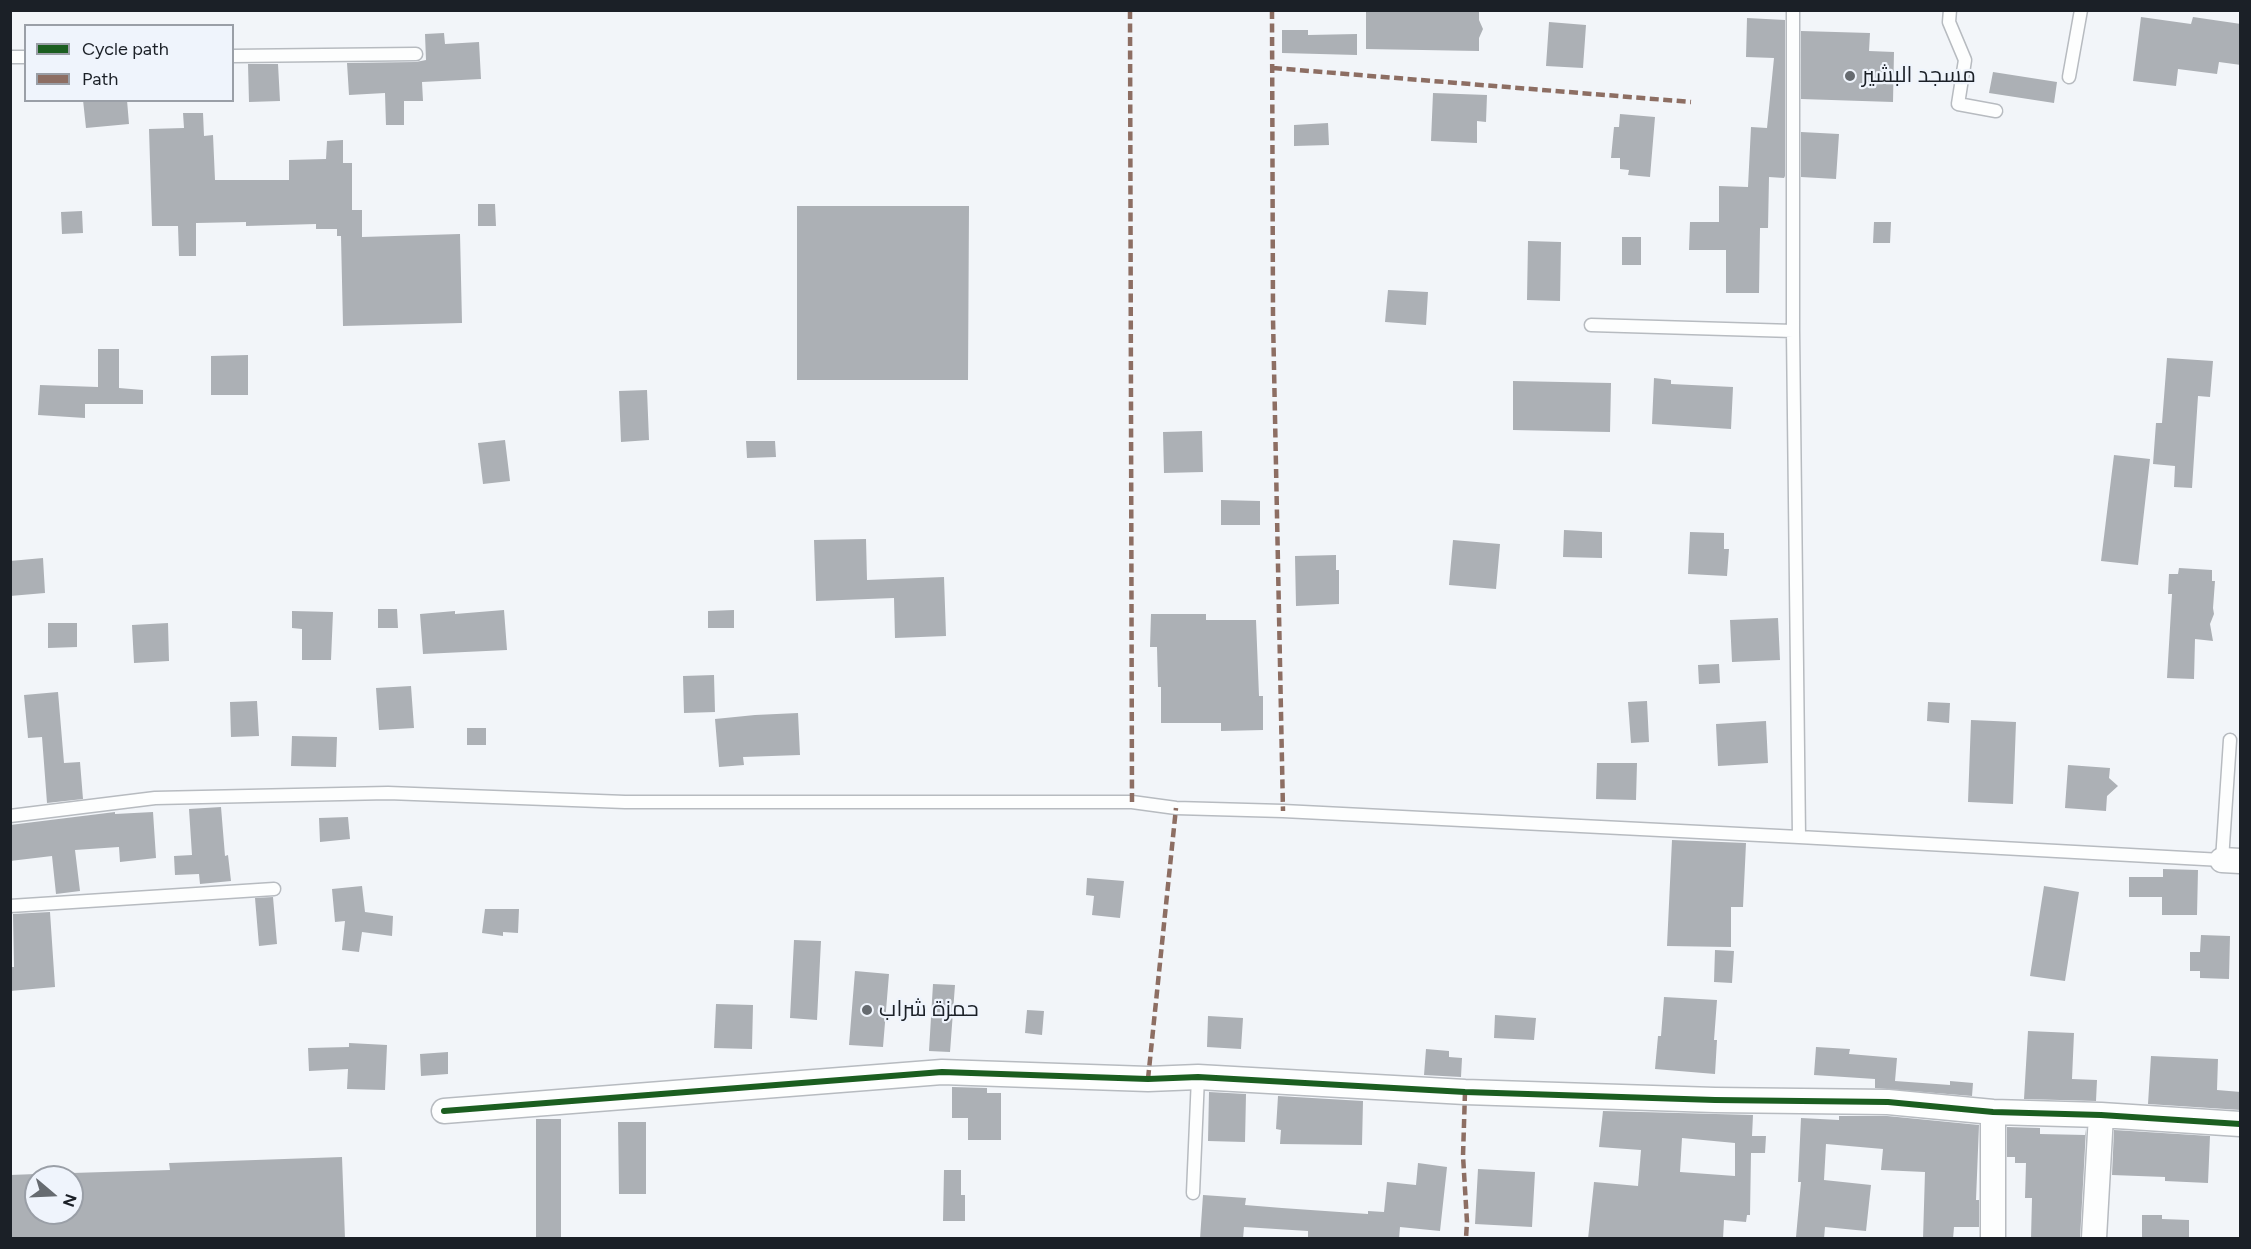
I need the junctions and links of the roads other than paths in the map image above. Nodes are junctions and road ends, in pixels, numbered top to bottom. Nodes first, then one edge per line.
1 (1793, 10) edge
2 (1950, 10) edge
3 (2081, 10) edge
4 (417, 54) dead end
5 (234, 56) edge
6 (2069, 76) dead end
7 (1996, 111) dead end
8 (1591, 325) dead end
9 (1793, 331) junction
10 (2230, 740) dead end
11 (10, 816) edge
12 (1799, 837) junction
13 (2231, 860) edge
14 (274, 889) dead end
15 (10, 906) edge
16 (1198, 1077) junction
17 (444, 1111) dead end
18 (1993, 1112) junction
19 (2101, 1115) junction
20 (2241, 1124) edge
21 (1193, 1193) dead end
22 (1994, 1239) edge
23 (2094, 1239) edge

1 - 9 lane
2 - 7 lane
3 - 6 lane
4 - 5 lane
8 - 9 lane
9 - 12 lane
10 - 13 lane
11 - 12 lane
12 - 13 lane
14 - 15 lane
16 - 17 street
16 - 18 street
16 - 21 lane
18 - 19 street
18 - 22 street
19 - 20 street
19 - 23 street

